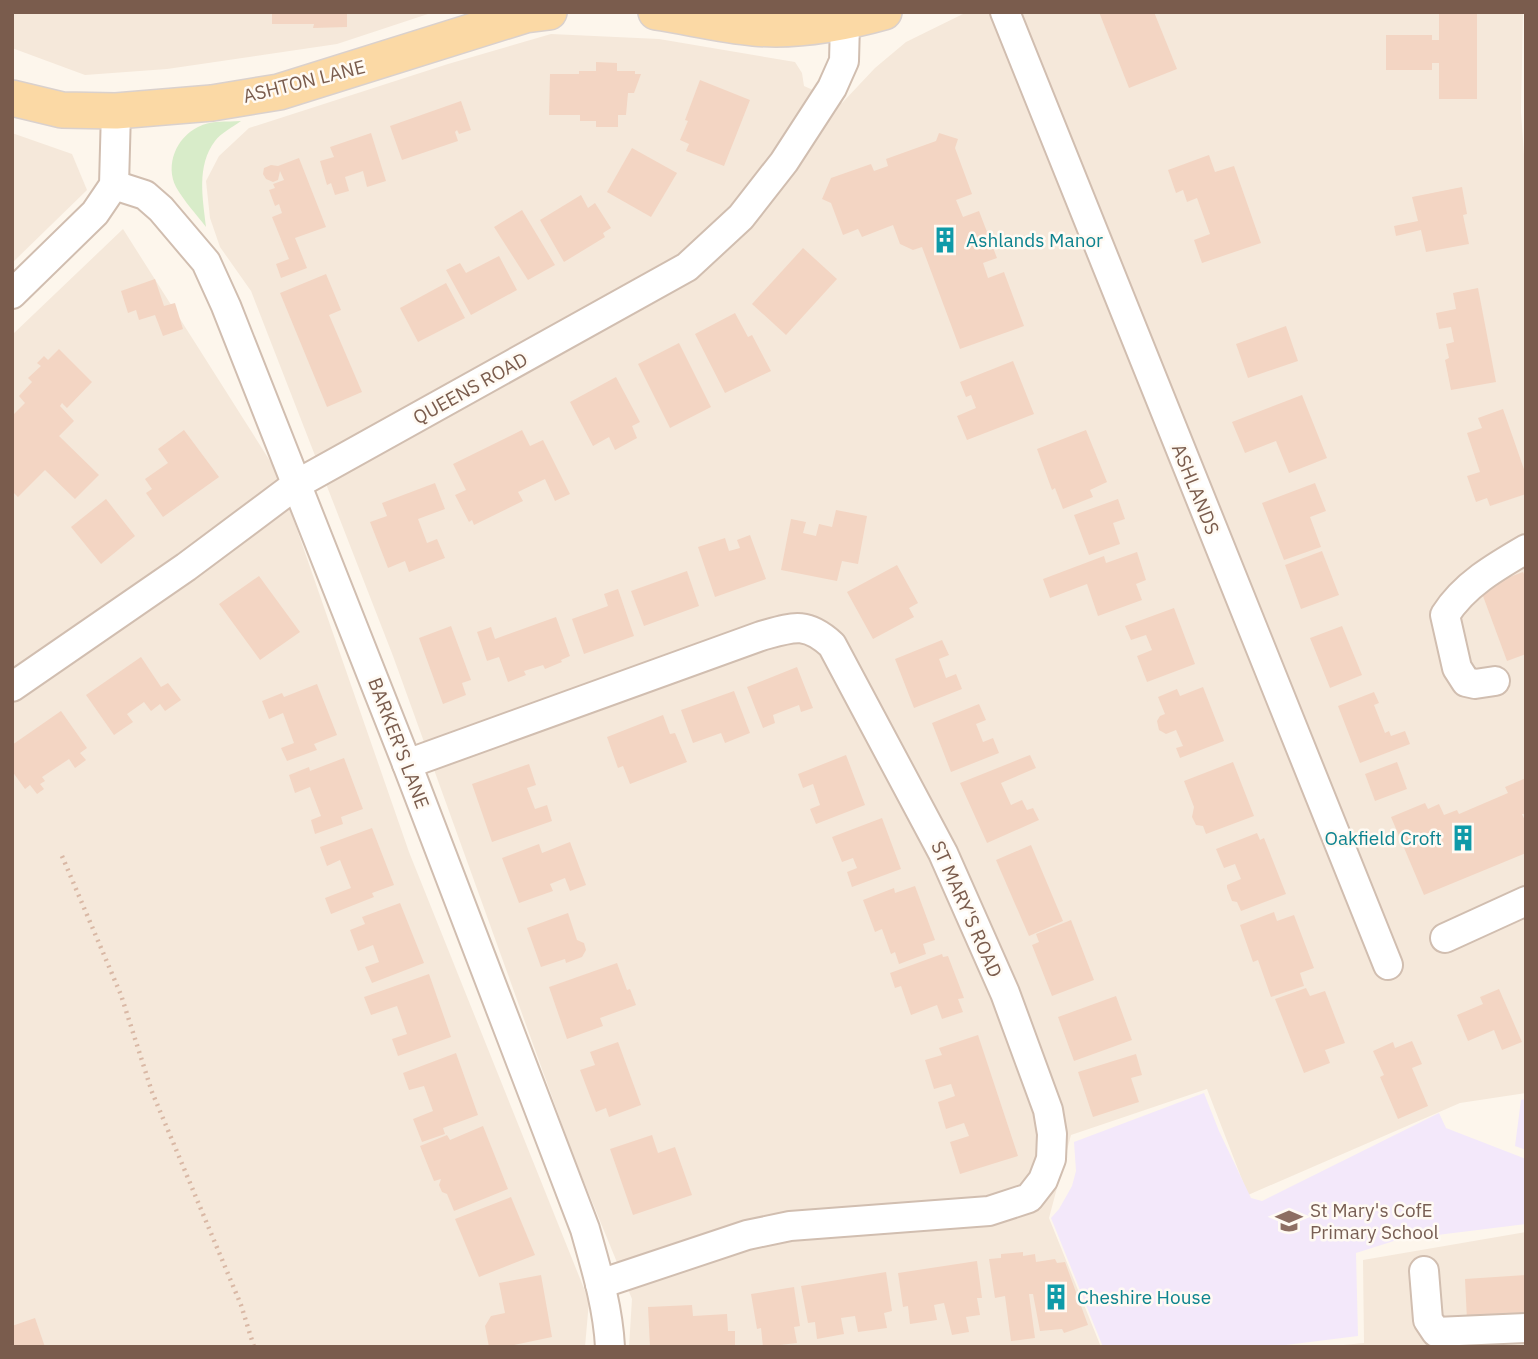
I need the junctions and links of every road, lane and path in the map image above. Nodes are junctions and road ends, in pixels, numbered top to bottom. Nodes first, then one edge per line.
1 (549, 12) edge
2 (656, 12) edge
3 (884, 12) edge
4 (1006, 12) edge
5 (805, 20) edge
6 (845, 23) junction
7 (12, 98) edge
8 (116, 111) junction
9 (114, 185) junction
10 (12, 294) edge
11 (297, 484) junction
12 (1526, 549) edge
13 (1495, 681) dead end
14 (12, 687) edge
15 (407, 764) junction
16 (62, 856) dead end
17 (1526, 901) edge
18 (1445, 938) dead end
19 (1388, 965) dead end
20 (1424, 1270) dead end
21 (600, 1284) junction
22 (1526, 1328) edge
23 (254, 1347) edge
24 (610, 1347) edge

1 - 8 main road, ASHTON LANE
2 - 5 main road
3 - 6 main road
4 - 19 street, ASHLANDS
5 - 6 main road
6 - 11 street, QUEENS ROAD
7 - 8 main road, ASHTON LANE
8 - 9 street
9 - 10 street
9 - 11 street, BARKER'S LANE
11 - 14 street, QUEENS ROAD
11 - 15 street, BARKER'S LANE
12 - 13 street
15 - 21 street, BARKER'S LANE
15 - 21 street, ST MARY'S ROAD
16 - 23 path
17 - 18 street
20 - 22 street
21 - 24 street, BARKER'S LANE

